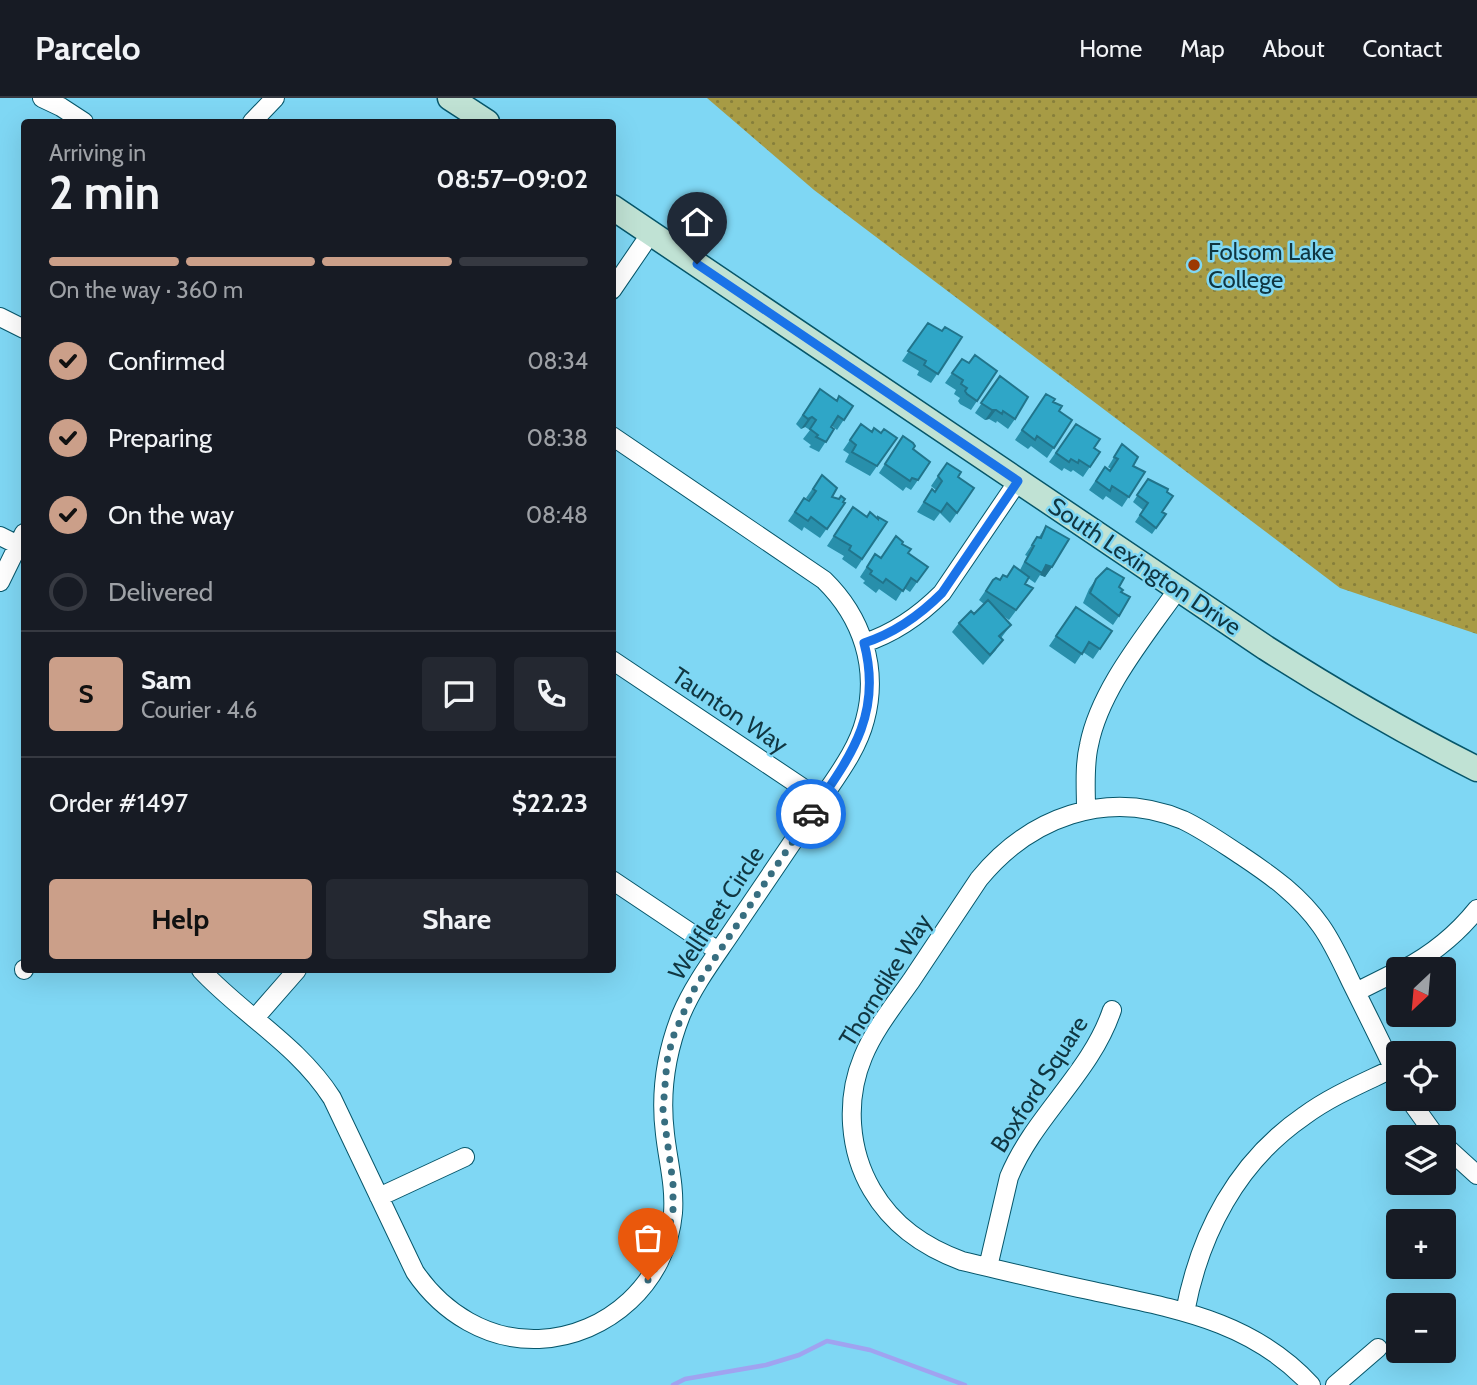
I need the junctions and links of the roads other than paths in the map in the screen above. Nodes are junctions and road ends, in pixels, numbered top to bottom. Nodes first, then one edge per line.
1 (42, 98) edge
2 (275, 98) edge
3 (450, 98) edge
4 (79, 119) edge
5 (256, 119) edge
6 (482, 119) edge
7 (616, 210) edge
8 (651, 233) junction
9 (616, 284) edge
10 (0, 317) edge
11 (21, 328) edge
12 (616, 439) edge
13 (1018, 481) junction
14 (0, 536) edge
15 (21, 539) edge
16 (0, 582) edge
17 (1178, 589) junction
18 (864, 643) junction
19 (616, 663) edge
20 (1477, 769) edge
21 (821, 800) junction
22 (1086, 810) junction
23 (616, 883) edge
24 (1477, 909) edge
25 (718, 951) junction
26 (1421, 957) edge
27 (204, 973) edge
28 (294, 973) edge
29 (1386, 977) edge
30 (1356, 992) junction
31 (1112, 1010) dead end
32 (256, 1018) junction
33 (1386, 1053) edge
34 (1386, 1077) edge
35 (1456, 1156) edge
36 (465, 1157) dead end
37 (1477, 1175) edge
38 (379, 1197) junction
39 (988, 1267) junction
40 (1185, 1312) junction
41 (1378, 1348) dead end
42 (1311, 1385) edge
43 (1335, 1385) edge

1 - 4 street
2 - 5 street
3 - 6 street
7 - 8 street, South Lexington Drive
8 - 9 street
8 - 13 street, South Lexington Drive
10 - 11 street
12 - 18 street, Wellfleet Circle
13 - 17 street, South Lexington Drive
13 - 18 street
14 - 15 street
15 - 16 street
17 - 20 street, South Lexington Drive
17 - 22 street
18 - 21 street, Wellfleet Circle
19 - 21 street, Taunton Way
21 - 25 street, Wellfleet Circle
22 - 30 street, Thorndike Way
22 - 39 street, Thorndike Way
23 - 25 street
24 - 26 street
25 - 38 street, Wellfleet Circle
27 - 32 street, Wellfleet Circle
28 - 32 street
29 - 30 street
30 - 33 street, Thorndike Way
31 - 39 street, Boxford Square
32 - 38 street, Wellfleet Circle
34 - 40 street
35 - 37 street
36 - 38 street
39 - 40 street, Thorndike Way
40 - 42 street, Thorndike Way
41 - 43 street

